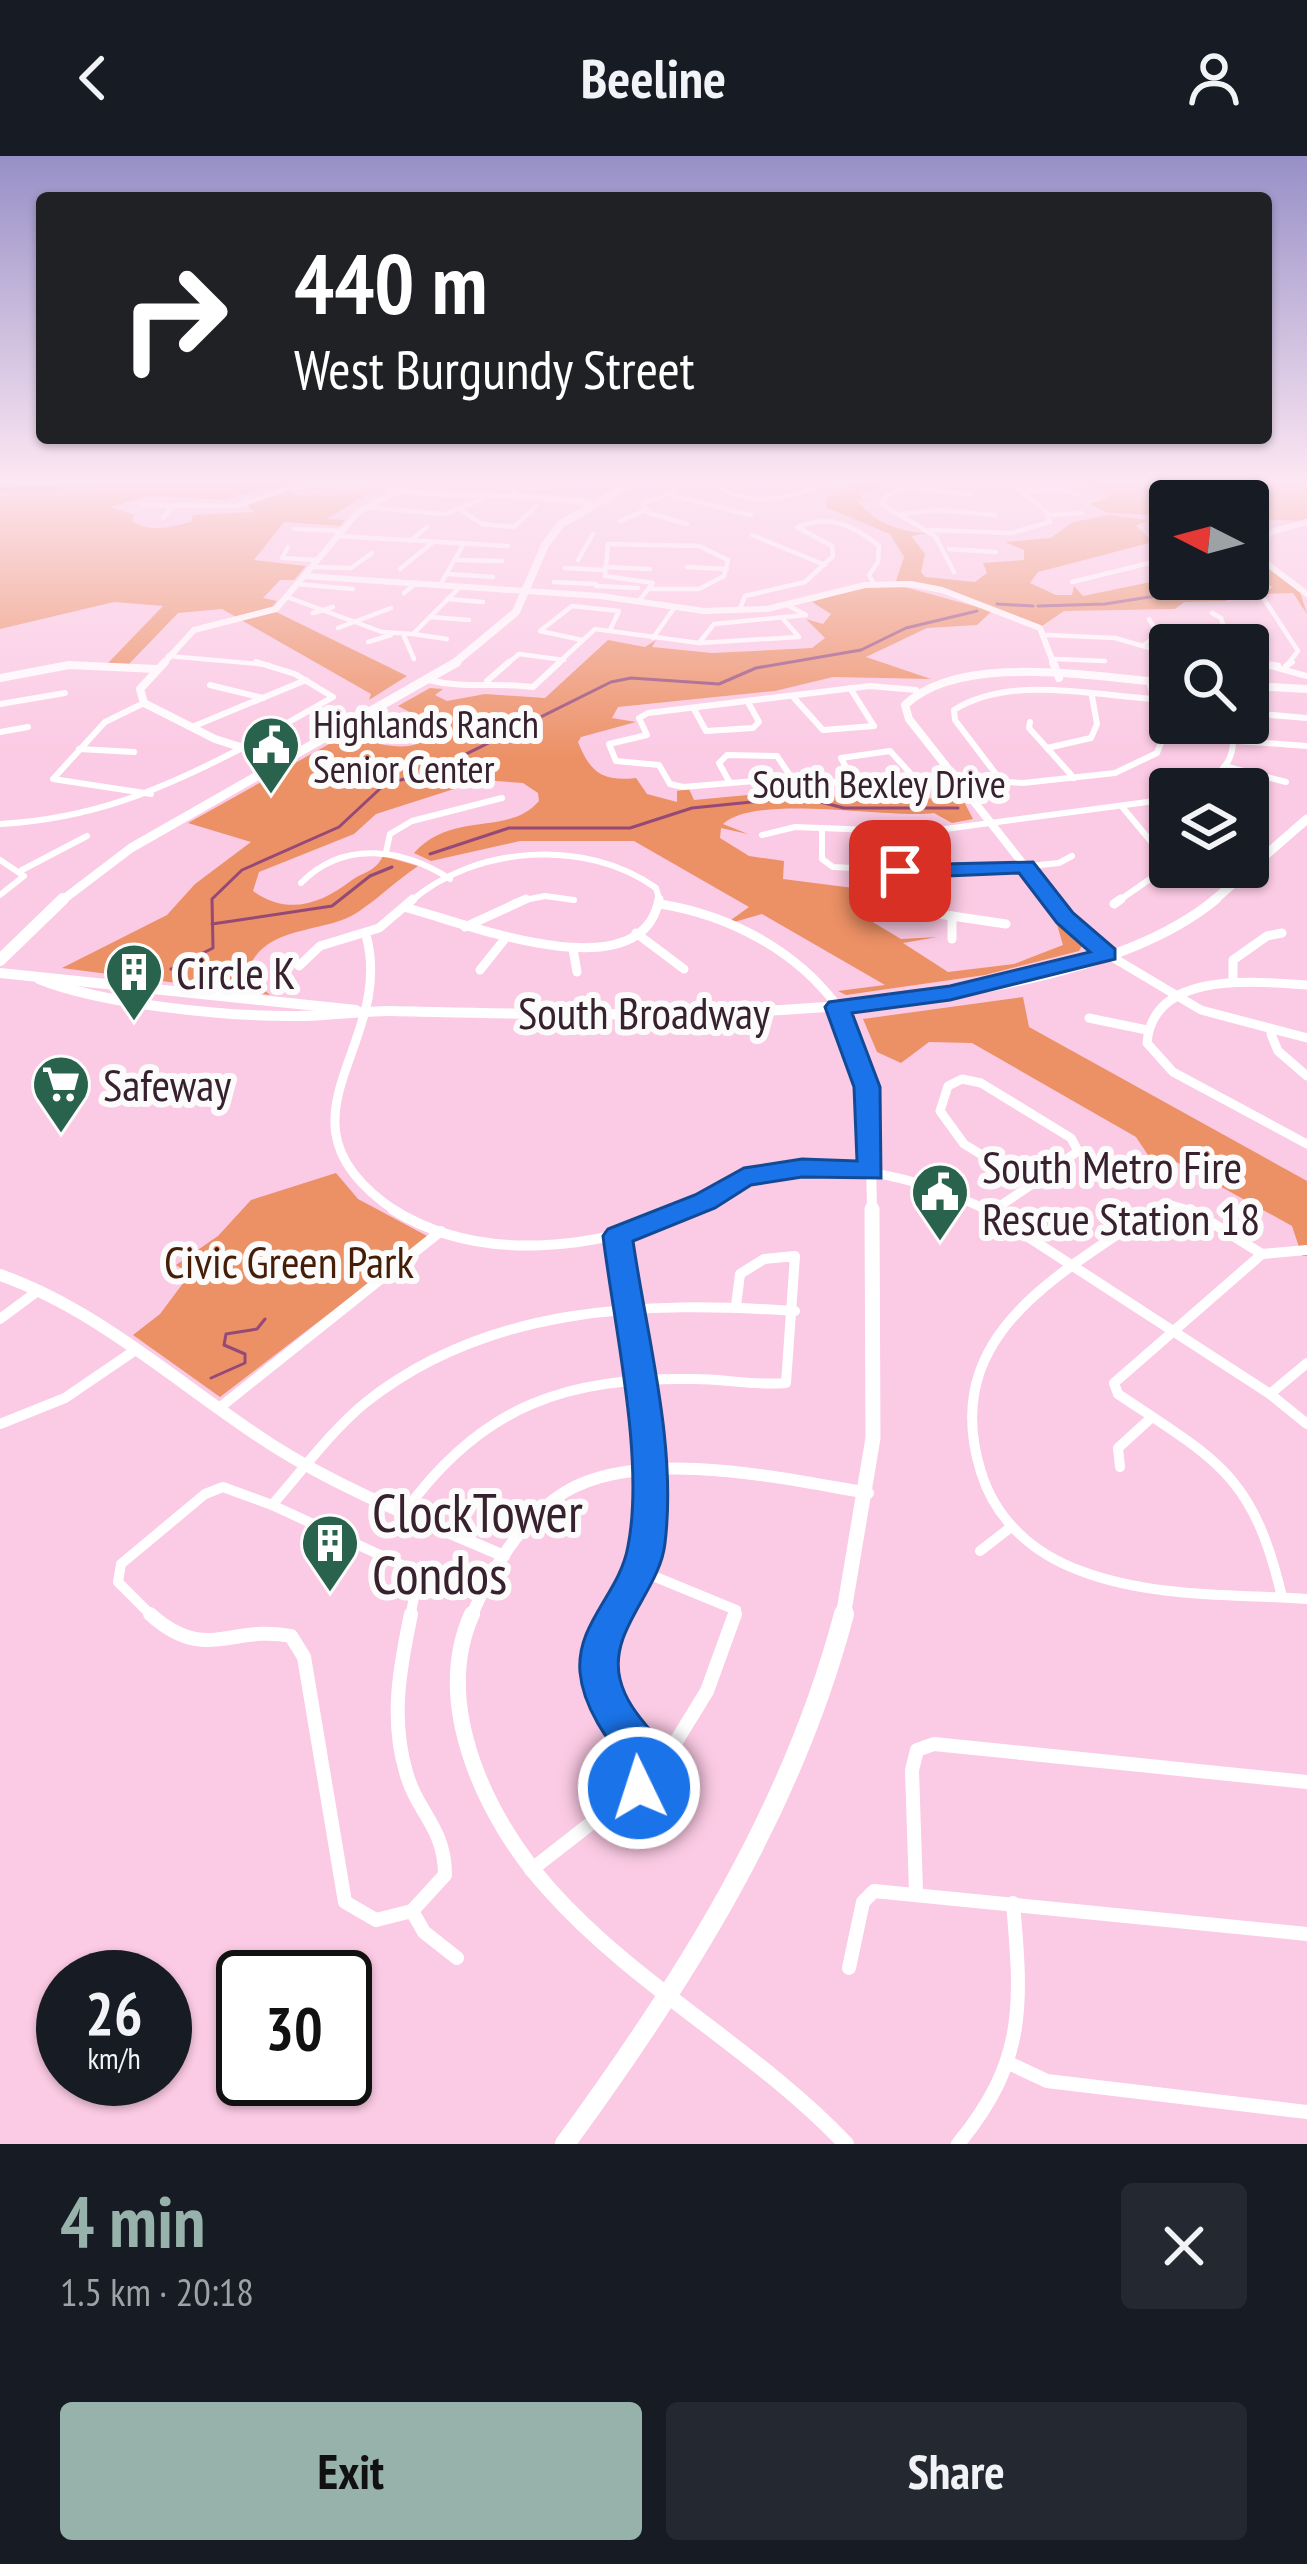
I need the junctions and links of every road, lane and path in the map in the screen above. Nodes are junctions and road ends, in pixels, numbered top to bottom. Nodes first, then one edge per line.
1 (448, 574) edge
2 (304, 575) joint
3 (460, 575) edge
4 (535, 575) edge
5 (602, 575) edge
6 (623, 575) edge
7 (723, 575) edge
8 (811, 575) edge
9 (869, 575) edge
10 (1102, 575) edge
11 (494, 577) dead end
12 (780, 579) dead end
13 (554, 582) dead end
14 (1072, 582) dead end
15 (416, 583) junction
16 (298, 584) junction
17 (874, 584) junction
18 (440, 585) junction
19 (595, 586) junction
20 (794, 586) junction
21 (460, 587) junction
22 (638, 588) dead end
23 (353, 589) dead end
24 (651, 589) junction
25 (528, 592) junction
26 (404, 593) dead end
27 (286, 598) junction
28 (447, 599) junction
29 (1265, 600) edge
30 (639, 601) junction
31 (483, 602) dead end
32 (789, 606) junction
33 (675, 607) junction
34 (333, 608) junction
35 (392, 608) dead end
36 (740, 611) junction
37 (1212, 613) dead end
38 (314, 614) dead end
39 (430, 617) junction
40 (1149, 619) dead end
41 (469, 620) dead end
42 (784, 620) junction
43 (361, 622) junction
44 (1083, 623) dead end
45 (1223, 624) edge
46 (338, 628) dead end
47 (610, 630) junction
48 (391, 635) junction
49 (408, 635) junction
50 (1047, 635) junction
51 (1087, 636) junction
52 (653, 638) junction
53 (447, 639) dead end
54 (582, 640) junction
55 (368, 642) dead end
56 (700, 643) junction
57 (1144, 645) junction
58 (243, 646) dead end
59 (1149, 647) edge
60 (169, 656) junction
61 (232, 658) junction
62 (413, 659) dead end
63 (1054, 659) junction
64 (564, 660) junction
65 (1105, 662) dead end
66 (1269, 664) edge
67 (1286, 666) junction
68 (156, 669) junction
69 (1307, 676) edge
70 (0, 678) edge
71 (1059, 678) junction
72 (306, 680) junction
73 (429, 680) junction
74 (487, 681) junction
75 (1149, 682) edge
76 (210, 685) dead end
77 (1269, 687) edge
78 (850, 688) junction
79 (1307, 689) edge
80 (916, 690) junction
81 (65, 693) dead end
82 (1092, 697) junction
83 (263, 698) junction
84 (794, 698) junction
85 (1149, 699) edge
86 (144, 703) junction
87 (0, 704) edge
88 (749, 704) junction
89 (694, 709) junction
90 (1269, 715) edge
91 (1307, 718) edge
92 (1030, 722) dead end
93 (28, 727) dead end
94 (192, 727) junction
95 (0, 732) edge
96 (1269, 743) edge
97 (244, 744) junction
98 (1161, 744) edge
99 (1236, 744) edge
100 (1307, 746) edge
101 (1047, 748) junction
102 (79, 749) junction
103 (134, 752) dead end
104 (281, 760) junction
105 (1228, 767) joint
106 (790, 777) junction
107 (1074, 778) junction
108 (959, 782) junction
109 (1002, 782) junction
110 (1286, 782) dead end
111 (730, 783) junction
112 (844, 783) junction
113 (922, 786) junction
114 (152, 794) junction
115 (502, 798) dead end
116 (1149, 803) edge
117 (1123, 808) junction
118 (1307, 819) edge
119 (988, 820) junction
120 (0, 824) edge
121 (822, 828) junction
122 (762, 835) dead end
123 (87, 836) dead end
124 (1149, 836) edge
125 (386, 852) junction
126 (1072, 856) dead end
127 (0, 860) edge
128 (1025, 867) junction
129 (22, 870) junction
130 (900, 871) junction
131 (449, 878) junction
132 (1149, 880) edge
133 (301, 883) dead end
134 (0, 895) edge
135 (574, 900) dead end
136 (660, 904) junction
137 (1114, 904) dead end
138 (407, 908) junction
139 (952, 916) junction
140 (1006, 923) dead end
141 (465, 927) junction
142 (636, 933) junction
143 (1282, 933) dead end
144 (366, 934) junction
145 (952, 939) dead end
146 (504, 940) junction
147 (573, 949) junction
148 (1107, 954) junction
149 (0, 960) edge
150 (299, 966) dead end
151 (684, 968) dead end
152 (480, 970) dead end
153 (0, 973) edge
154 (577, 973) dead end
155 (1233, 978) junction
156 (1307, 985) edge
157 (1176, 1000) junction
158 (838, 1007) junction
159 (362, 1011) junction
160 (1089, 1018) dead end
161 (1147, 1030) junction
162 (1271, 1034) junction
163 (1307, 1038) edge
164 (1307, 1076) edge
165 (1307, 1144) edge
166 (871, 1171) junction
167 (1031, 1185) junction
168 (991, 1212) junction
169 (441, 1231) junction
170 (618, 1236) junction
171 (1307, 1250) edge
172 (1262, 1254) junction
173 (1074, 1268) junction
174 (0, 1275) edge
175 (41, 1289) junction
176 (736, 1306) junction
177 (630, 1308) junction
178 (795, 1311) junction
179 (0, 1319) edge
180 (1169, 1330) junction
181 (977, 1332) dead end
182 (992, 1341) junction
183 (134, 1351) junction
184 (1307, 1363) edge
185 (639, 1382) junction
186 (1270, 1394) junction
187 (218, 1409) junction
188 (1152, 1417) junction
189 (0, 1424) edge
190 (1307, 1424) edge
191 (307, 1466) junction
192 (1120, 1467) dead end
193 (648, 1474) junction
194 (868, 1493) junction
195 (272, 1505) junction
196 (406, 1510) junction
197 (1011, 1527) junction
198 (980, 1551) dead end
199 (504, 1556) junction
200 (640, 1570) junction
201 (1282, 1597) junction
202 (1307, 1599) edge
203 (658, 1771) junction
204 (1307, 1782) edge
205 (531, 1870) junction
206 (916, 1891) junction
207 (1013, 1903) junction
208 (412, 1911) junction
209 (1307, 1934) edge
210 (457, 1958) dead end
211 (849, 1968) dead end
212 (673, 1992) junction
213 (1013, 2065) junction
214 (1307, 2112) edge
215 (565, 2144) edge
216 (846, 2144) edge
217 (958, 2144) edge

1 - 18 street
2 - 15 street
2 - 16 street
3 - 11 street
4 - 25 main road
5 - 19 street
6 - 24 street
7 - 24 street
8 - 20 street
9 - 17 street
10 - 14 street
12 - 20 street
13 - 19 street
15 - 18 street
15 - 26 street
16 - 23 street
16 - 27 street
17 - 32 street
17 - 50 street
18 - 21 street
19 - 22 street
20 - 36 street
21 - 25 street
21 - 28 street
24 - 30 street
25 - 30 street
25 - 73 main road
27 - 34 street
27 - 60 street
28 - 31 street
28 - 39 street
29 - 67 street
30 - 33 street
32 - 36 street
32 - 42 street
33 - 36 street
33 - 52 street
34 - 38 street
34 - 43 street
35 - 43 street
37 - 45 street
39 - 41 street
39 - 49 street
40 - 57 street
42 - 56 street
42 - 56 street
43 - 46 street
43 - 48 street
44 - 51 street
47 - 52 street
47 - 54 street
47 - 54 street
48 - 49 street
48 - 55 street
49 - 53 street
49 - 62 street
50 - 51 street
50 - 63 street
51 - 57 street
52 - 56 street
54 - 64 street
57 - 59 street
58 - 61 street
60 - 61 street
60 - 68 street
61 - 72 street
63 - 65 street
63 - 71 street
64 - 74 street
64 - 74 street
66 - 67 street
67 - 69 street
68 - 70 street
68 - 86 street
71 - 75 street
71 - 80 street
72 - 83 street
72 - 97 street
73 - 74 street
73 - 104 main road
76 - 83 street
77 - 79 street
78 - 80 street
78 - 84 street
78 - 84 street
80 - 108 street
81 - 87 street
82 - 85 street
82 - 101 street
82 - 109 street
83 - 94 street
84 - 88 street
86 - 94 street
86 - 102 street
88 - 89 street
88 - 89 street
89 - 111 street, South Bexley Drive
90 - 91 street
92 - 101 street
93 - 95 street
94 - 97 street
96 - 100 street
97 - 104 street
97 - 114 street
98 - 107 street, South Bexley Drive
99 - 105 street
101 - 107 street
102 - 103 street
102 - 114 street
104 - 149 main road
105 - 110 street
106 - 111 street, South Bexley Drive
106 - 111 street
106 - 112 street, South Bexley Drive
107 - 109 street, South Bexley Drive
108 - 109 street, South Bexley Drive
108 - 113 street, South Bexley Drive
108 - 119 street
112 - 113 street, South Bexley Drive
112 - 113 street
114 - 120 street
115 - 125 street
116 - 117 street
117 - 119 street
117 - 124 street
118 - 148 main road, South Broadway
119 - 121 street
119 - 128 street
121 - 122 street
121 - 130 street
123 - 129 street
125 - 131 street
125 - 133 street
126 - 128 street
127 - 129 street
128 - 130 street
128 - 148 street
129 - 134 street
130 - 139 street
131 - 136 street
131 - 138 street
132 - 137 street
135 - 141 street
136 - 142 street
136 - 158 street
138 - 141 street
138 - 144 street
139 - 140 street
139 - 145 street
141 - 146 street
142 - 147 street
142 - 151 street
143 - 155 street
144 - 150 street
144 - 159 street
146 - 147 street
146 - 152 street
147 - 154 street
148 - 157 street
148 - 158 main road, South Broadway
153 - 159 main road, South Broadway
155 - 156 street
155 - 157 street
157 - 161 street
157 - 162 street
158 - 159 main road, South Broadway
158 - 166 main road
159 - 169 street
160 - 161 street
161 - 165 street
162 - 163 street
162 - 164 street
166 - 168 street
166 - 170 street
166 - 194 main road
167 - 167 street
167 - 168 street
168 - 173 street
169 - 170 street
169 - 187 street
170 - 177 street
171 - 172 street
172 - 173 street
172 - 180 street
173 - 180 street
173 - 182 street
174 - 175 street
175 - 179 street
175 - 183 street
176 - 177 street
176 - 178 street
176 - 178 street
177 - 185 street
177 - 191 street
178 - 185 street
180 - 186 street
180 - 188 street
181 - 182 street
182 - 197 street
183 - 187 street
183 - 189 street
184 - 186 street
185 - 193 street
185 - 196 street
186 - 190 street
187 - 191 street
188 - 192 street
188 - 201 street
191 - 195 street
191 - 196 street
193 - 194 street
193 - 199 street
193 - 200 street
194 - 212 main road
195 - 208 street
195 - 208 street
196 - 199 street
197 - 198 street
197 - 201 street
199 - 205 street
200 - 203 street
200 - 203 street
201 - 202 street
203 - 205 street
204 - 206 street
205 - 212 street
206 - 207 street
206 - 211 street
207 - 209 street
207 - 213 street
208 - 210 street
212 - 215 main road
212 - 216 street
213 - 214 street
213 - 217 street

